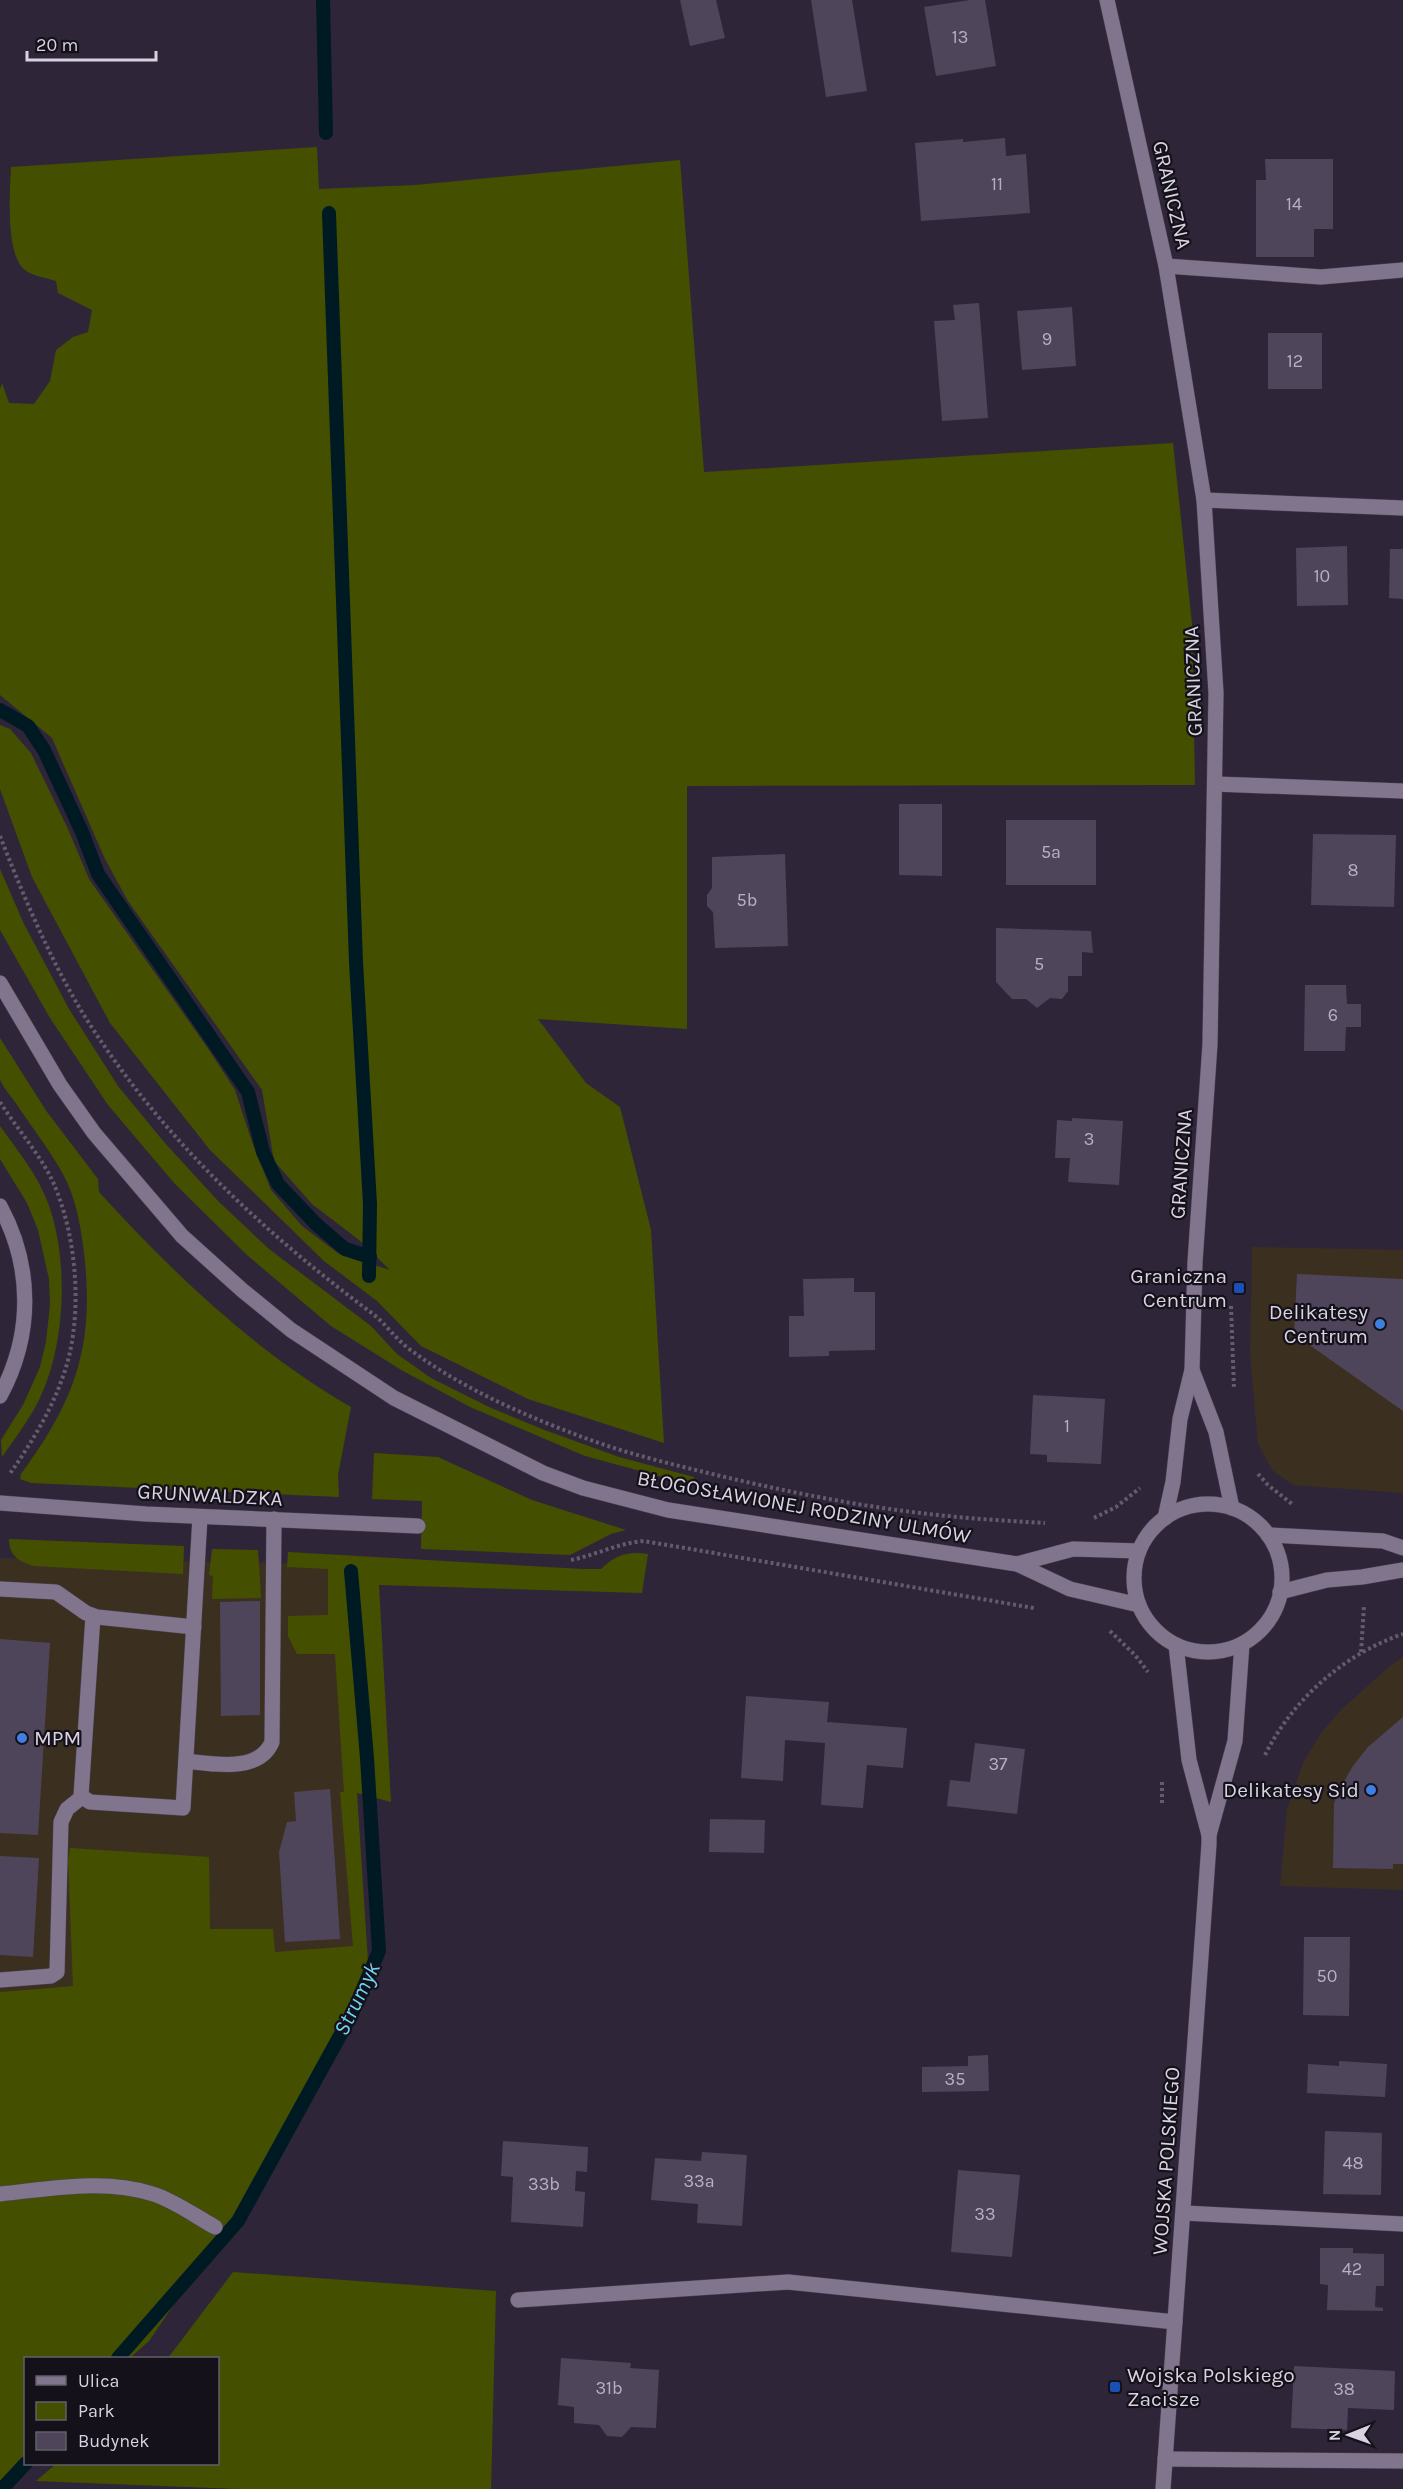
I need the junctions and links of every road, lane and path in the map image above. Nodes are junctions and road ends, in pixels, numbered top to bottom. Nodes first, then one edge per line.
1 (1107, 0) edge
2 (1166, 266) junction
3 (1403, 270) edge
4 (1204, 500) junction
5 (1403, 508) edge
6 (1215, 784) junction
7 (1403, 791) edge
8 (0, 836) edge
9 (0, 983) edge
10 (0, 1206) edge
11 (1232, 1306) dead end
12 (1192, 1370) junction
13 (0, 1396) edge
14 (1235, 1396) dead end
15 (1255, 1470) dead end
16 (1145, 1481) dead end
17 (0, 1503) edge
18 (1232, 1508) junction
19 (1301, 1509) dead end
20 (200, 1516) junction
21 (1165, 1518) junction
22 (274, 1519) junction
23 (1088, 1521) dead end
24 (1051, 1524) dead end
25 (418, 1526) dead end
26 (1268, 1535) junction
27 (1403, 1548) edge
28 (1139, 1551) junction
29 (571, 1560) dead end
30 (1017, 1564) junction
31 (1403, 1570) edge
32 (0, 1588) edge
33 (1280, 1592) junction
34 (1364, 1600) dead end
35 (1139, 1605) junction
36 (1044, 1609) dead end
37 (93, 1616) junction
38 (194, 1627) junction
39 (1108, 1630) dead end
40 (1403, 1634) edge
41 (1242, 1644) junction
42 (1176, 1645) junction
43 (1361, 1652) junction
44 (1151, 1678) dead end
45 (1262, 1760) dead end
46 (186, 1761) junction
47 (1162, 1771) dead end
48 (82, 1797) junction
49 (1162, 1806) dead end
50 (1209, 1836) junction
51 (0, 1980) edge
52 (0, 2194) edge
53 (1184, 2212) junction
54 (1403, 2224) edge
55 (215, 2227) dead end
56 (518, 2300) dead end
57 (1175, 2322) junction
58 (1165, 2459) junction
59 (1403, 2461) edge
60 (1163, 2489) edge

1 - 2 street, GRANICZNA
2 - 3 street
2 - 4 street, GRANICZNA
4 - 5 street
4 - 6 street, GRANICZNA
6 - 7 street
6 - 12 street, GRANICZNA
8 - 24 path
9 - 30 street, BŁOGOSŁAWIONEJ RODZINY ULMÓW
10 - 13 street
11 - 14 path
12 - 18 street, GRANICZNA
12 - 21 street, GRANICZNA
15 - 19 path
16 - 23 path
17 - 20 street, GRUNWALDZKA
18 - 21 street
18 - 26 street
20 - 22 street, GRUNWALDZKA
20 - 38 street
21 - 28 street
22 - 25 street, GRUNWALDZKA
22 - 46 street
26 - 27 street
26 - 33 street
28 - 30 street, BŁOGOSŁAWIONEJ RODZINY ULMÓW
28 - 35 street
29 - 36 path
30 - 35 street, BŁOGOSŁAWIONEJ RODZINY ULMÓW
31 - 33 street
32 - 37 street
33 - 41 street
34 - 43 path
35 - 42 street
37 - 38 street
37 - 48 street
38 - 46 street
39 - 44 path
40 - 43 path
41 - 42 street
41 - 50 street, WOJSKA POLSKIEGO
42 - 50 street, WOJSKA POLSKIEGO
43 - 45 path
46 - 48 street
47 - 49 path
48 - 51 street
50 - 53 street, WOJSKA POLSKIEGO
52 - 55 street
53 - 54 street
53 - 57 street, WOJSKA POLSKIEGO
56 - 57 street
57 - 58 street, WOJSKA POLSKIEGO
58 - 59 street
58 - 60 street, WOJSKA POLSKIEGO

